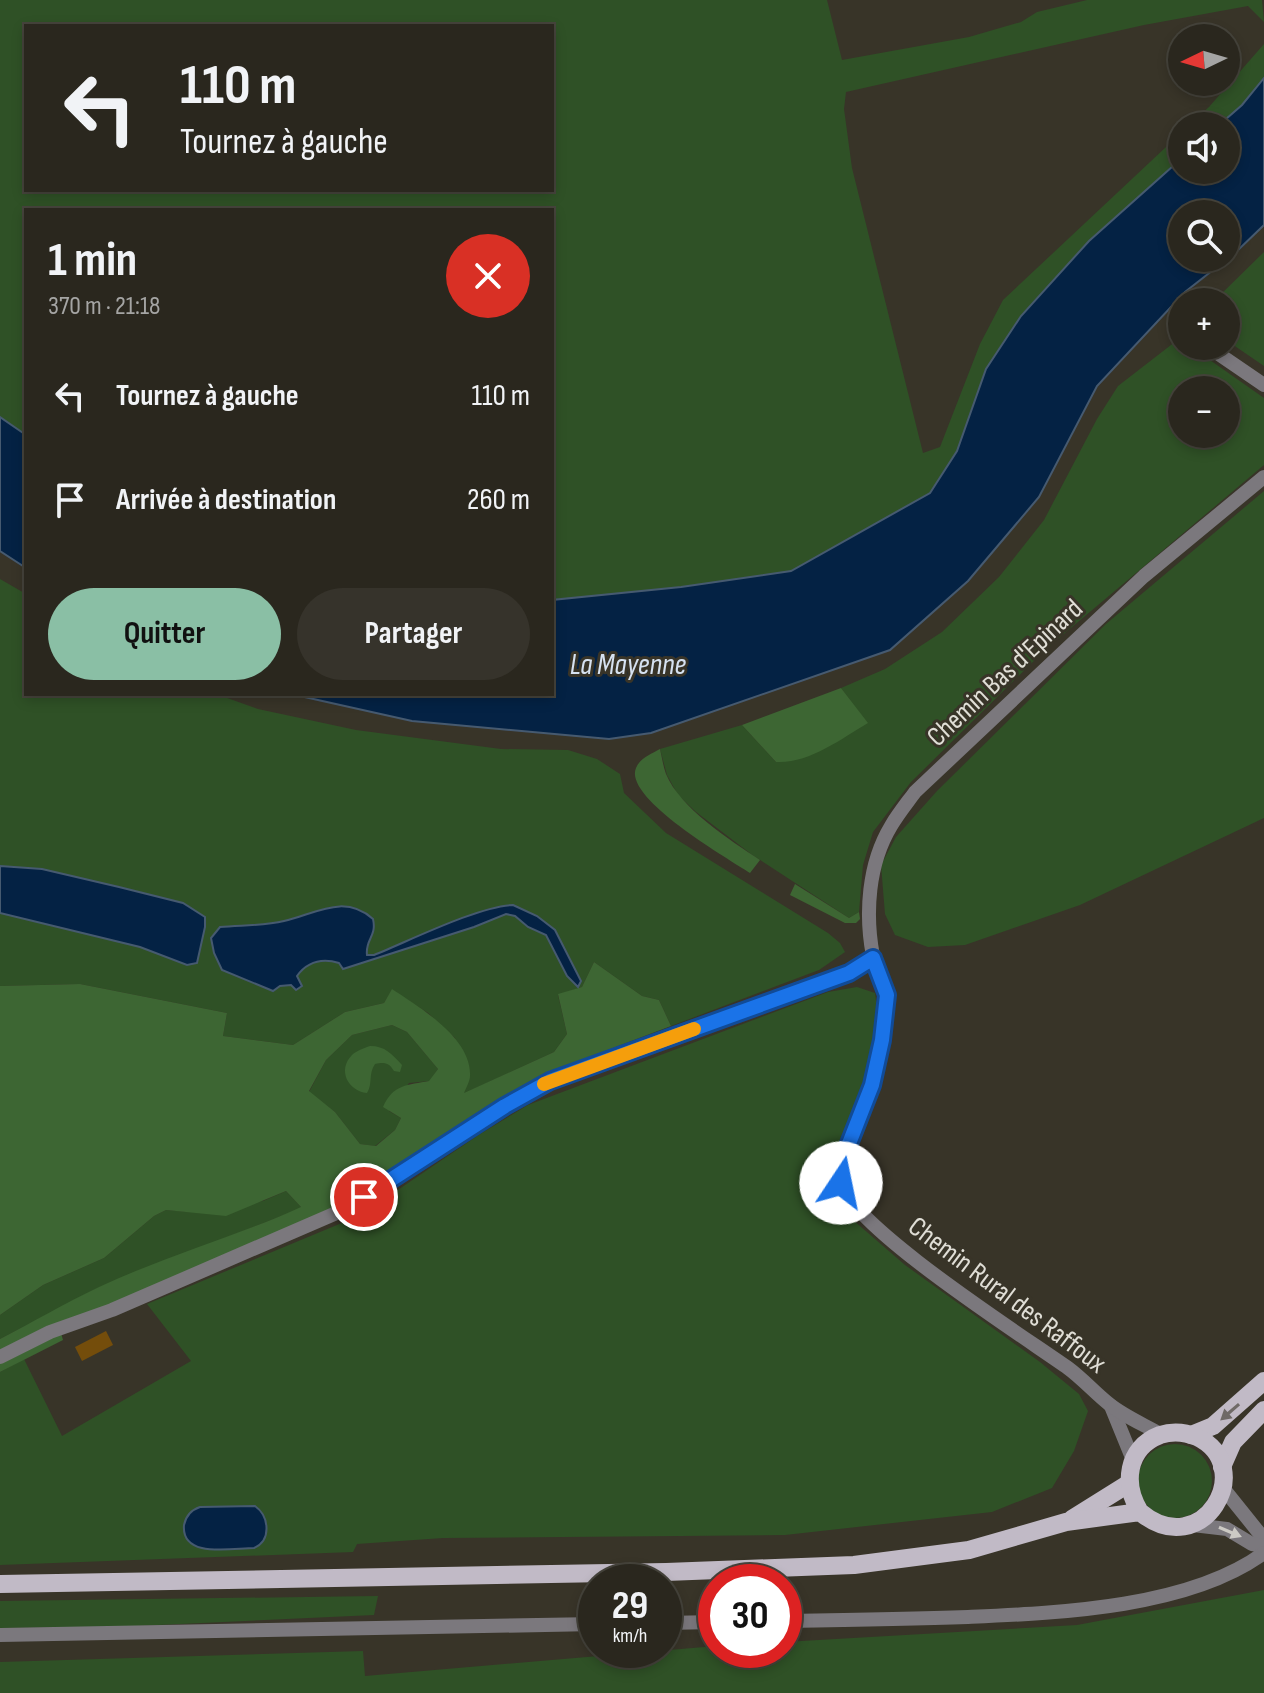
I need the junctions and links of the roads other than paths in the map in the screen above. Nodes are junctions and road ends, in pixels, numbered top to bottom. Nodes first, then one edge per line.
1 (1227, 360) edge
2 (1264, 385) edge
3 (1264, 477) edge
4 (873, 958) junction
5 (0, 1357) edge
6 (1264, 1381) edge
7 (1111, 1406) junction
8 (1264, 1410) edge
9 (1162, 1435) junction
10 (1191, 1435) junction
11 (1133, 1460) junction
12 (1222, 1467) junction
13 (1128, 1484) junction
14 (1223, 1488) junction
15 (1140, 1512) junction
16 (1066, 1522) junction
17 (1193, 1525) junction
18 (1264, 1539) edge
19 (1264, 1546) edge
20 (1264, 1553) edge
21 (0, 1584) edge
22 (802, 1621) edge
23 (578, 1624) edge
24 (0, 1635) edge

1 - 2 street
3 - 4 street, Chemin Bas d'Epinard
4 - 5 street
4 - 7 street, Chemin Rural des Raffoux
6 -> 10 main road
7 - 9 street, Chemin Rural des Raffoux
7 - 11 street, Chemin Rural des Raffoux
8 - 12 main road
9 - 10 main road
9 - 11 main road
10 - 12 main road
11 - 13 main road
12 - 14 main road
13 - 15 main road
13 - 16 main road
14 - 17 main road
14 - 18 street
15 - 16 main road
15 - 17 main road
16 - 21 main road
17 -> 19 street
20 - 22 street
23 - 24 street

